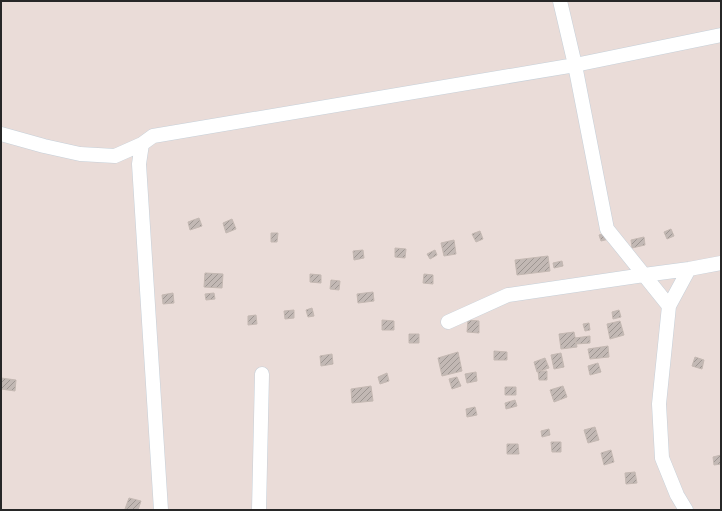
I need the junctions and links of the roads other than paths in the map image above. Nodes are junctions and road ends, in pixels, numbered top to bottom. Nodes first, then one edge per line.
1 (560, 1) edge
2 (721, 35) edge
3 (575, 65) junction
4 (1, 134) edge
5 (142, 144) junction
6 (721, 263) edge
7 (689, 269) junction
8 (644, 274) junction
9 (669, 306) junction
10 (448, 322) dead end
11 (262, 374) dead end
12 (161, 510) edge
13 (259, 510) edge
14 (686, 510) edge

1 - 3 street
2 - 3 street
3 - 5 street
3 - 8 street
4 - 5 street
5 - 12 street
6 - 7 street
7 - 8 street
7 - 9 street
8 - 9 street
8 - 10 street
9 - 14 street
11 - 13 street

